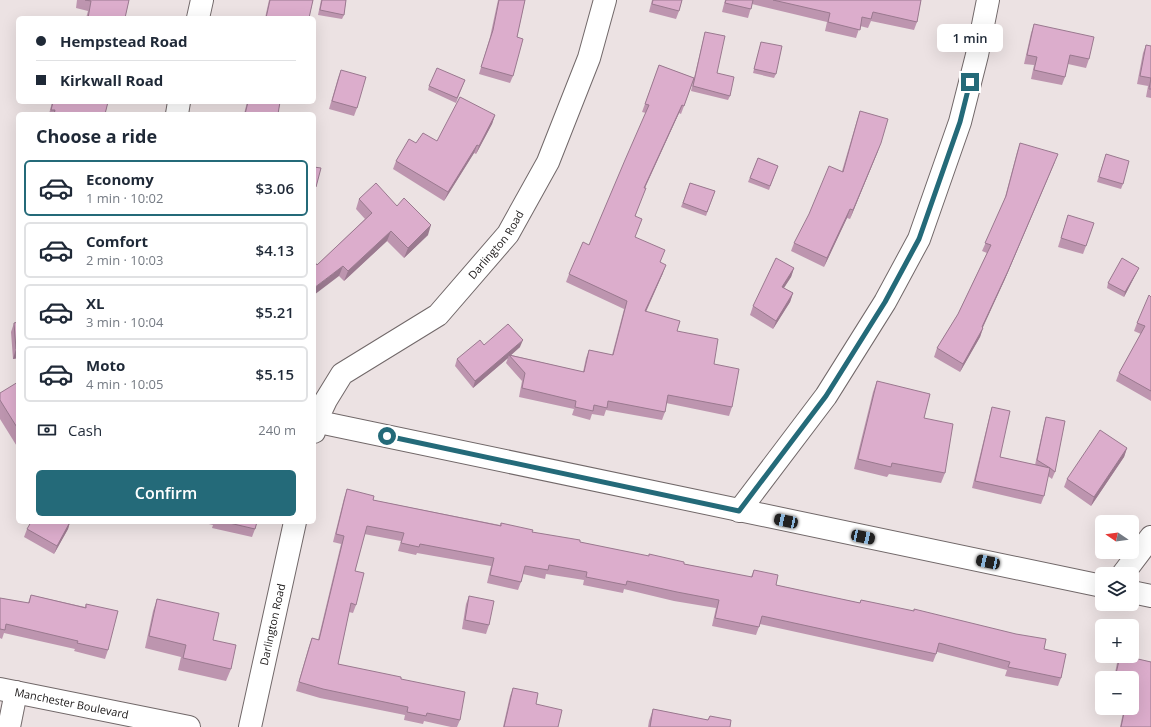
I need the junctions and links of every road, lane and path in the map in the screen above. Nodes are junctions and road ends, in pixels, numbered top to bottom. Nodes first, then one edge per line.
1 (202, 0) edge
2 (605, 0) edge
3 (988, 0) edge
4 (198, 16) edge
5 (316, 423) edge
6 (316, 425) edge
7 (739, 511) junction
8 (294, 524) edge
9 (1151, 537) edge
10 (1128, 567) edge
11 (1095, 585) edge
12 (1139, 593) edge
13 (1151, 596) edge
14 (8, 690) edge
15 (9, 727) edge
16 (189, 727) edge
17 (250, 727) edge

1 - 4 street
2 - 5 street, Darlington Road
3 - 7 street
6 - 7 street
7 - 11 street
8 - 17 street, Darlington Road
9 - 10 street
12 - 13 street
14 - 15 street
14 - 16 street, Manchester Boulevard

